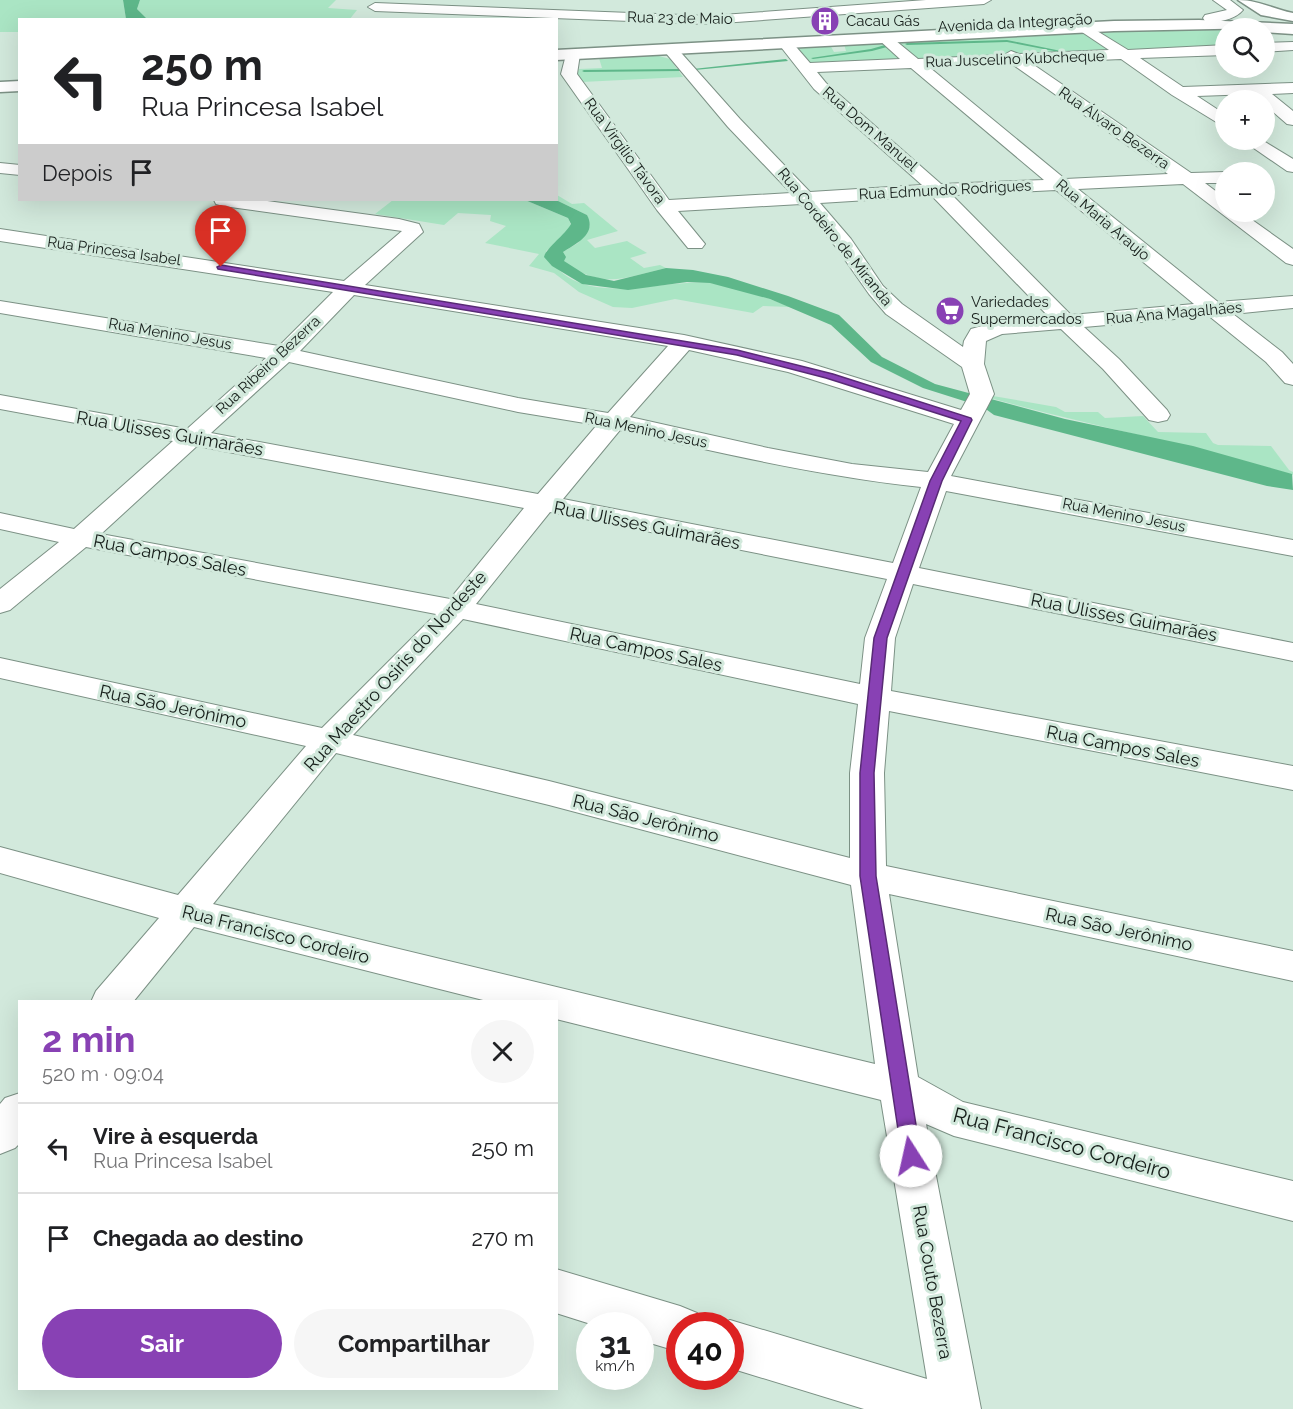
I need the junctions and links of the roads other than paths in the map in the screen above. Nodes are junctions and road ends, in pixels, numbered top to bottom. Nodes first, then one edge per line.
1 (742, 0) edge
2 (984, 0) edge
3 (1220, 0) edge
4 (1245, 0) edge
5 (868, 4) edge
6 (375, 7) dead end
7 (1266, 12) junction
8 (761, 18) junction
9 (1210, 18) junction
10 (1215, 18) edge
11 (1254, 18) edge
12 (1275, 20) edge
13 (1293, 20) edge
14 (1084, 27) junction
15 (1288, 29) edge
16 (892, 34) junction
17 (783, 40) junction
18 (1293, 46) edge
19 (1275, 47) edge
20 (602, 48) junction
21 (1001, 48) dead end
22 (670, 49) junction
23 (1215, 51) edge
24 (562, 52) edge
25 (1124, 55) junction
26 (1015, 59) junction
27 (913, 63) junction
28 (804, 68) junction
29 (18, 76) edge
30 (0, 77) edge
31 (18, 86) edge
32 (0, 87) edge
33 (1293, 88) edge
34 (1257, 89) junction
35 (1179, 92) junction
36 (1215, 116) edge
37 (1293, 120) edge
38 (1267, 150) edge
39 (1293, 167) edge
40 (0, 168) edge
41 (18, 170) edge
42 (1293, 174) edge
43 (1275, 175) edge
44 (1215, 177) edge
45 (1186, 178) junction
46 (1059, 184) junction
47 (937, 190) junction
48 (805, 197) junction
49 (1215, 200) edge
50 (231, 201) edge
51 (664, 206) junction
52 (1243, 222) edge
53 (0, 235) edge
54 (695, 244) dead end
55 (1293, 259) edge
56 (349, 288) junction
57 (1293, 302) edge
58 (0, 307) edge
59 (1213, 309) junction
60 (1066, 322) junction
61 (987, 331) junction
62 (928, 335) junction
63 (684, 342) junction
64 (285, 354) junction
65 (973, 364) junction
66 (1293, 378) edge
67 (0, 402) edge
68 (974, 408) junction
69 (1158, 415) dead end
70 (614, 421) junction
71 (192, 436) junction
72 (936, 481) junction
73 (542, 505) junction
74 (0, 521) edge
75 (80, 538) junction
76 (1293, 548) edge
77 (902, 573) junction
78 (0, 604) edge
79 (457, 609) junction
80 (1293, 652) edge
81 (0, 668) edge
82 (876, 698) junction
83 (329, 740) junction
84 (1293, 778) edge
85 (0, 860) edge
86 (868, 876) junction
87 (184, 911) junction
88 (1293, 966) edge
89 (112, 1000) edge
90 (547, 1000) edge
91 (558, 1003) edge
92 (899, 1087) junction
93 (1293, 1201) edge
94 (558, 1292) edge
95 (666, 1325) edge
96 (744, 1348) edge
97 (943, 1409) edge
98 (956, 1409) edge

1 - 8 street, Rua Dom Manuel
2 - 5 street, Rua 23 de Maio
3 - 9 street
4 - 7 main road
5 - 8 street, Rua 23 de Maio
5 - 16 street, Rua Maria Araujo
6 - 8 street, Rua 23 de Maio
7 - 11 main road
7 - 13 main road
8 - 17 street, Rua Dom Manuel
9 - 10 main road, Avenida da Integração
9 - 16 main road, Avenida da Integração
12 - 13 main road, Avenida da Integração
14 - 15 main road, Avenida da Integração
14 - 16 main road, Avenida da Integração
14 - 25 street
16 - 17 main road, Avenida da Integração
16 - 27 street, Rua Maria Araujo
17 - 20 main road, Avenida da Integração
17 - 22 main road, Avenida da Integração
17 - 28 street, Rua Dom Manuel
18 - 19 street
20 - 22 main road, Avenida da Integração
20 - 24 main road, Avenida da Integração
21 - 26 street, Rua Álvaro Bezerra
22 - 48 street, Rua Cordeiro de Miranda
23 - 25 street, Rua Juscelino Kubcheque
24 - 51 street, Rua Virgílio Távora
25 - 26 street, Rua Juscelino Kubcheque
25 - 35 street
26 - 27 street, Rua Juscelino Kubcheque
26 - 45 street, Rua Álvaro Bezerra
27 - 28 street, Rua Juscelino Kubcheque
27 - 46 street, Rua Maria Araujo
28 - 47 street, Rua Dom Manuel
29 - 30 main road
31 - 32 main road
33 - 34 street
34 - 35 street
34 - 37 street
35 - 36 street
38 - 39 street
40 - 41 street
42 - 43 street
44 - 45 street, Rua Edmundo Rodrigues
45 - 46 street, Rua Edmundo Rodrigues
45 - 49 street, Rua Álvaro Bezerra
46 - 47 street, Rua Edmundo Rodrigues
46 - 59 street, Rua Maria Araujo
47 - 48 street, Rua Edmundo Rodrigues
47 - 60 street, Rua Dom Manuel
48 - 51 street, Rua Edmundo Rodrigues
48 - 62 street, Rua Cordeiro de Miranda
50 - 56 street, Rua Ribeiro Bezerra
51 - 54 street, Rua Virgílio Távora
52 - 55 street
53 - 56 street, Rua Princesa Isabel
56 - 63 street, Rua Princesa Isabel
56 - 64 street, Rua Ribeiro Bezerra
57 - 59 street, Rua Ana Magalhães
58 - 64 street, Rua Menino Jesus
59 - 60 street, Rua Ana Magalhães
59 - 66 street, Rua Maria Araujo
60 - 61 street, Rua Ana Magalhães
60 - 69 street, Rua Dom Manuel
61 - 62 street, Rua Ana Magalhães
61 - 65 street
62 - 65 street, Rua Cordeiro de Miranda
63 - 68 street, Rua Princesa Isabel
63 - 70 street, Rua Maestro Osiris do Nordeste
64 - 70 street, Rua Menino Jesus
64 - 71 street, Rua Ribeiro Bezerra
65 - 68 street
67 - 71 street, Rua Ulisses Guimarães
68 - 72 street, Rua Couto Bezerra
70 - 72 street, Rua Menino Jesus
70 - 73 street, Rua Maestro Osiris do Nordeste
71 - 73 street, Rua Ulisses Guimarães
71 - 75 street, Rua Ribeiro Bezerra
72 - 76 street, Rua Menino Jesus
72 - 77 street, Rua Couto Bezerra
73 - 77 street, Rua Ulisses Guimarães
73 - 79 street, Rua Maestro Osiris do Nordeste
74 - 75 street, Rua Campos Sales
75 - 78 street, Rua Ribeiro Bezerra
75 - 79 street, Rua Campos Sales
77 - 80 street, Rua Ulisses Guimarães
77 - 82 street, Rua Couto Bezerra
79 - 82 street, Rua Campos Sales
79 - 83 street, Rua Maestro Osiris do Nordeste
81 - 83 street, Rua São Jerônimo
82 - 84 street, Rua Campos Sales
82 - 86 street, Rua Couto Bezerra
83 - 86 street, Rua São Jerônimo
83 - 87 street, Rua Maestro Osiris do Nordeste
85 - 87 street, Rua Francisco Cordeiro
86 - 88 street, Rua São Jerônimo
86 - 92 street, Rua Couto Bezerra
87 - 89 street, Rua Maestro Osiris do Nordeste
87 - 90 street, Rua Francisco Cordeiro
91 - 92 street, Rua Francisco Cordeiro
92 - 93 street, Rua Francisco Cordeiro
92 - 98 street, Rua Couto Bezerra
94 - 95 street
96 - 97 street

